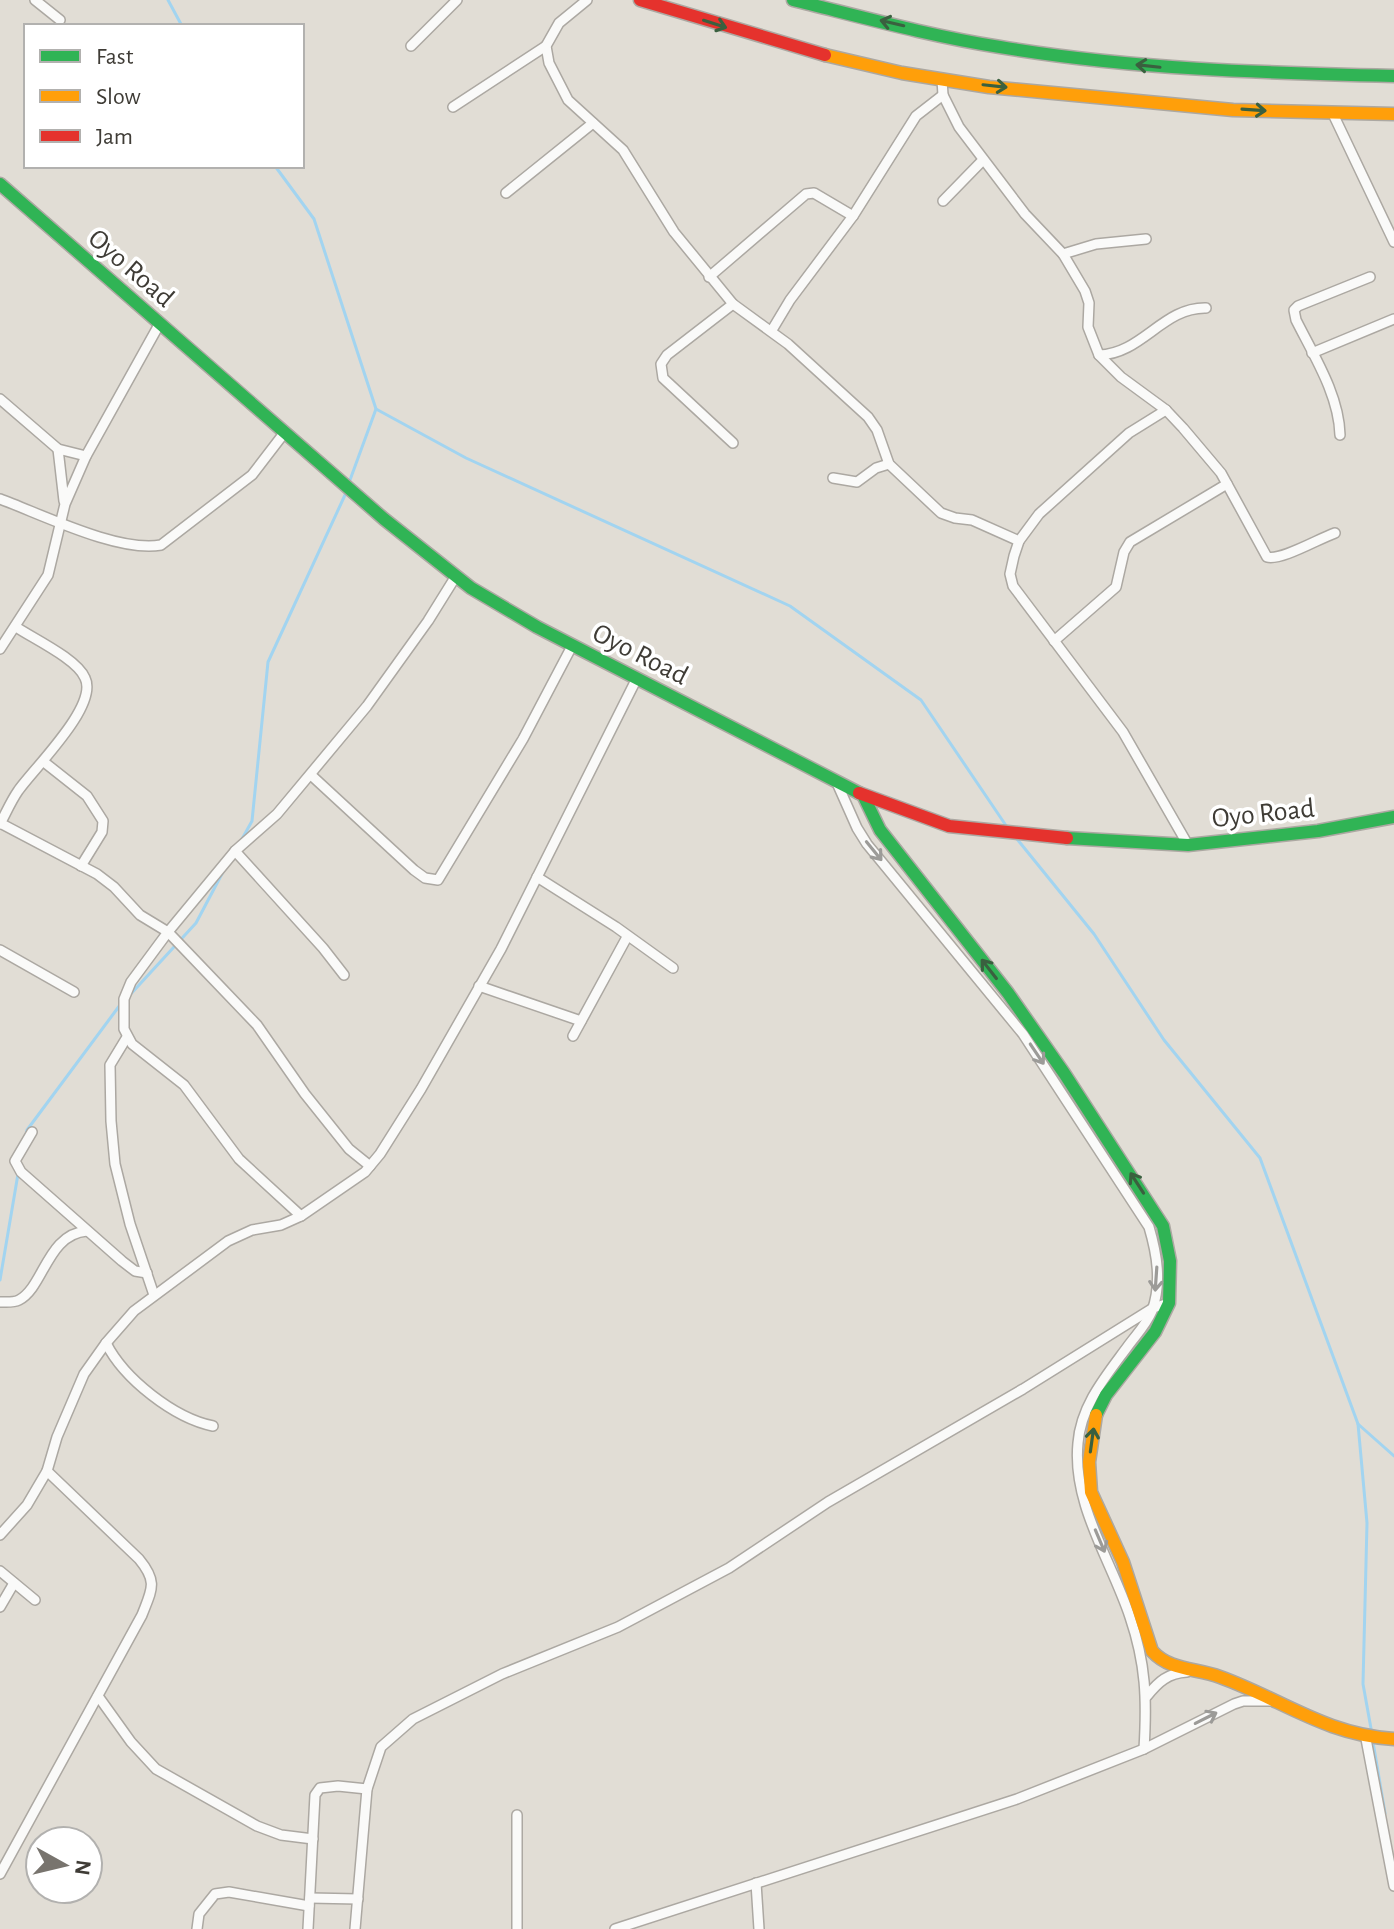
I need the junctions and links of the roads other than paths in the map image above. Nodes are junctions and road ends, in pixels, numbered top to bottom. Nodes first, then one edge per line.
1 (35, 0) edge
2 (457, 0) edge
3 (587, 0) edge
4 (640, 0) edge
5 (793, 0) edge
6 (60, 20) dead end
7 (411, 46) dead end
8 (546, 46) junction
9 (1394, 76) edge
10 (942, 80) junction
11 (943, 95) junction
12 (453, 107) dead end
13 (1394, 114) edge
14 (1334, 116) junction
15 (593, 123) junction
16 (983, 160) junction
17 (0, 184) edge
18 (506, 193) dead end
19 (943, 201) dead end
20 (853, 216) junction
21 (1146, 239) dead end
22 (1394, 242) edge
23 (1063, 254) junction
24 (709, 277) junction
25 (1370, 277) dead end
26 (733, 304) junction
27 (1206, 308) dead end
28 (1394, 319) edge
29 (160, 323) junction
30 (772, 330) junction
31 (1312, 353) junction
32 (1099, 355) junction
33 (0, 399) edge
34 (1166, 410) junction
35 (285, 432) junction
36 (1340, 435) dead end
37 (733, 443) dead end
38 (58, 449) junction
39 (86, 456) junction
40 (889, 464) junction
41 (833, 478) dead end
42 (1227, 484) junction
43 (0, 499) edge
44 (65, 504) junction
45 (61, 524) junction
46 (1335, 533) dead end
47 (1019, 541) junction
48 (456, 576) junction
49 (16, 627) junction
50 (1054, 641) junction
51 (572, 646) junction
52 (0, 649) edge
53 (637, 678) junction
54 (44, 762) junction
55 (311, 775) junction
56 (837, 783) junction
57 (863, 795) junction
58 (1394, 817) edge
59 (0, 824) edge
60 (1188, 845) junction
61 (235, 851) junction
62 (81, 866) junction
63 (537, 877) junction
64 (171, 935) junction
65 (627, 937) junction
66 (0, 950) edge
67 (673, 968) dead end
68 (344, 975) dead end
69 (479, 986) junction
70 (74, 992) dead end
71 (581, 1021) junction
72 (573, 1036) dead end
73 (127, 1037) junction
74 (32, 1132) dead end
75 (370, 1166) junction
76 (301, 1216) junction
77 (87, 1231) junction
78 (147, 1273) junction
79 (154, 1295) junction
80 (0, 1302) edge
81 (1169, 1303) junction
82 (1153, 1308) junction
83 (106, 1343) junction
84 (213, 1426) dead end
85 (47, 1471) junction
86 (0, 1535) edge
87 (0, 1571) edge
88 (14, 1583) junction
89 (35, 1600) dead end
90 (0, 1607) edge
91 (1197, 1671) junction
92 (1237, 1684) junction
93 (98, 1696) junction
94 (1147, 1696) junction
95 (1271, 1701) junction
96 (1234, 1704) junction
97 (1366, 1739) junction
98 (1394, 1739) edge
99 (1144, 1749) junction
100 (367, 1789) junction
101 (517, 1815) dead end
102 (313, 1839) junction
103 (0, 1874) edge
104 (756, 1883) junction
105 (1394, 1886) edge
106 (358, 1899) junction
107 (310, 1902) junction
108 (626, 1927) edge
109 (197, 1929) edge
110 (308, 1929) edge
111 (355, 1929) edge
112 (517, 1929) edge
113 (615, 1929) edge
114 (759, 1929) edge

1 - 6 street
2 - 7 street
3 - 8 street
4 -> 10 main road
9 -> 5 main road
8 - 12 street
8 - 15 street
10 - 11 street
10 -> 14 main road
11 - 16 street
11 - 20 street
13 - 14 main road
14 - 22 street
15 - 18 street
15 - 24 street
16 - 19 street
16 - 23 street
17 - 29 main road, Oyo Road
20 - 24 street
20 - 30 street
21 - 23 street
23 - 32 street
24 - 26 street
25 - 31 street
26 - 30 street
26 - 37 street
27 - 32 street
28 - 31 street
29 - 35 main road, Oyo Road
29 - 39 street
30 - 40 street
31 - 36 street
32 - 34 street
33 - 38 street
34 - 42 street
34 - 47 street
35 - 45 street
35 - 48 main road, Oyo Road
38 - 39 street
38 - 44 street
39 - 44 street
40 - 41 street
40 - 47 street
42 - 46 street
42 - 50 street
43 - 45 street
44 - 45 street
45 - 49 street
47 - 50 street
48 - 51 main road, Oyo Road
48 - 55 street
49 - 52 street
49 - 54 street
50 - 60 street
51 - 53 main road, Oyo Road
51 - 55 street
53 - 56 main road, Oyo Road
53 - 63 street
54 - 59 street
54 - 62 street
55 - 61 street
56 - 57 main road, Oyo Road
56 -> 82 street
57 - 60 main road, Oyo Road
81 -> 57 main road
58 - 60 main road, Oyo Road
59 - 62 street
61 - 64 street
61 - 68 street
62 - 64 street
63 - 65 street
63 - 69 street
64 - 73 street
64 - 75 street
65 - 67 street
65 - 71 street
66 - 70 street
69 - 71 street
69 - 75 street
71 - 72 street
73 - 76 street
73 - 78 street
74 - 77 street
75 - 76 street
76 - 79 street
77 - 78 street
77 - 80 street
78 - 79 street
79 - 83 street
81 - 82 street
91 -> 81 main road
82 -> 94 street
82 - 100 street
83 - 84 street
83 - 85 street
85 - 86 street
85 - 93 street
87 - 88 street
88 - 89 street
88 - 90 street
91 - 92 main road
91 - 94 street
92 - 95 main road
92 - 96 street
93 - 102 street
93 - 103 street
94 - 99 street
95 - 96 street
95 - 97 main road
99 -> 96 street
97 - 98 main road
97 - 105 street
99 - 104 street
100 - 102 street
100 - 106 street
101 - 112 street
102 - 107 street
104 - 108 street
104 - 114 street
106 - 107 street
106 - 111 street
107 - 109 street
107 - 110 street
108 - 113 street

